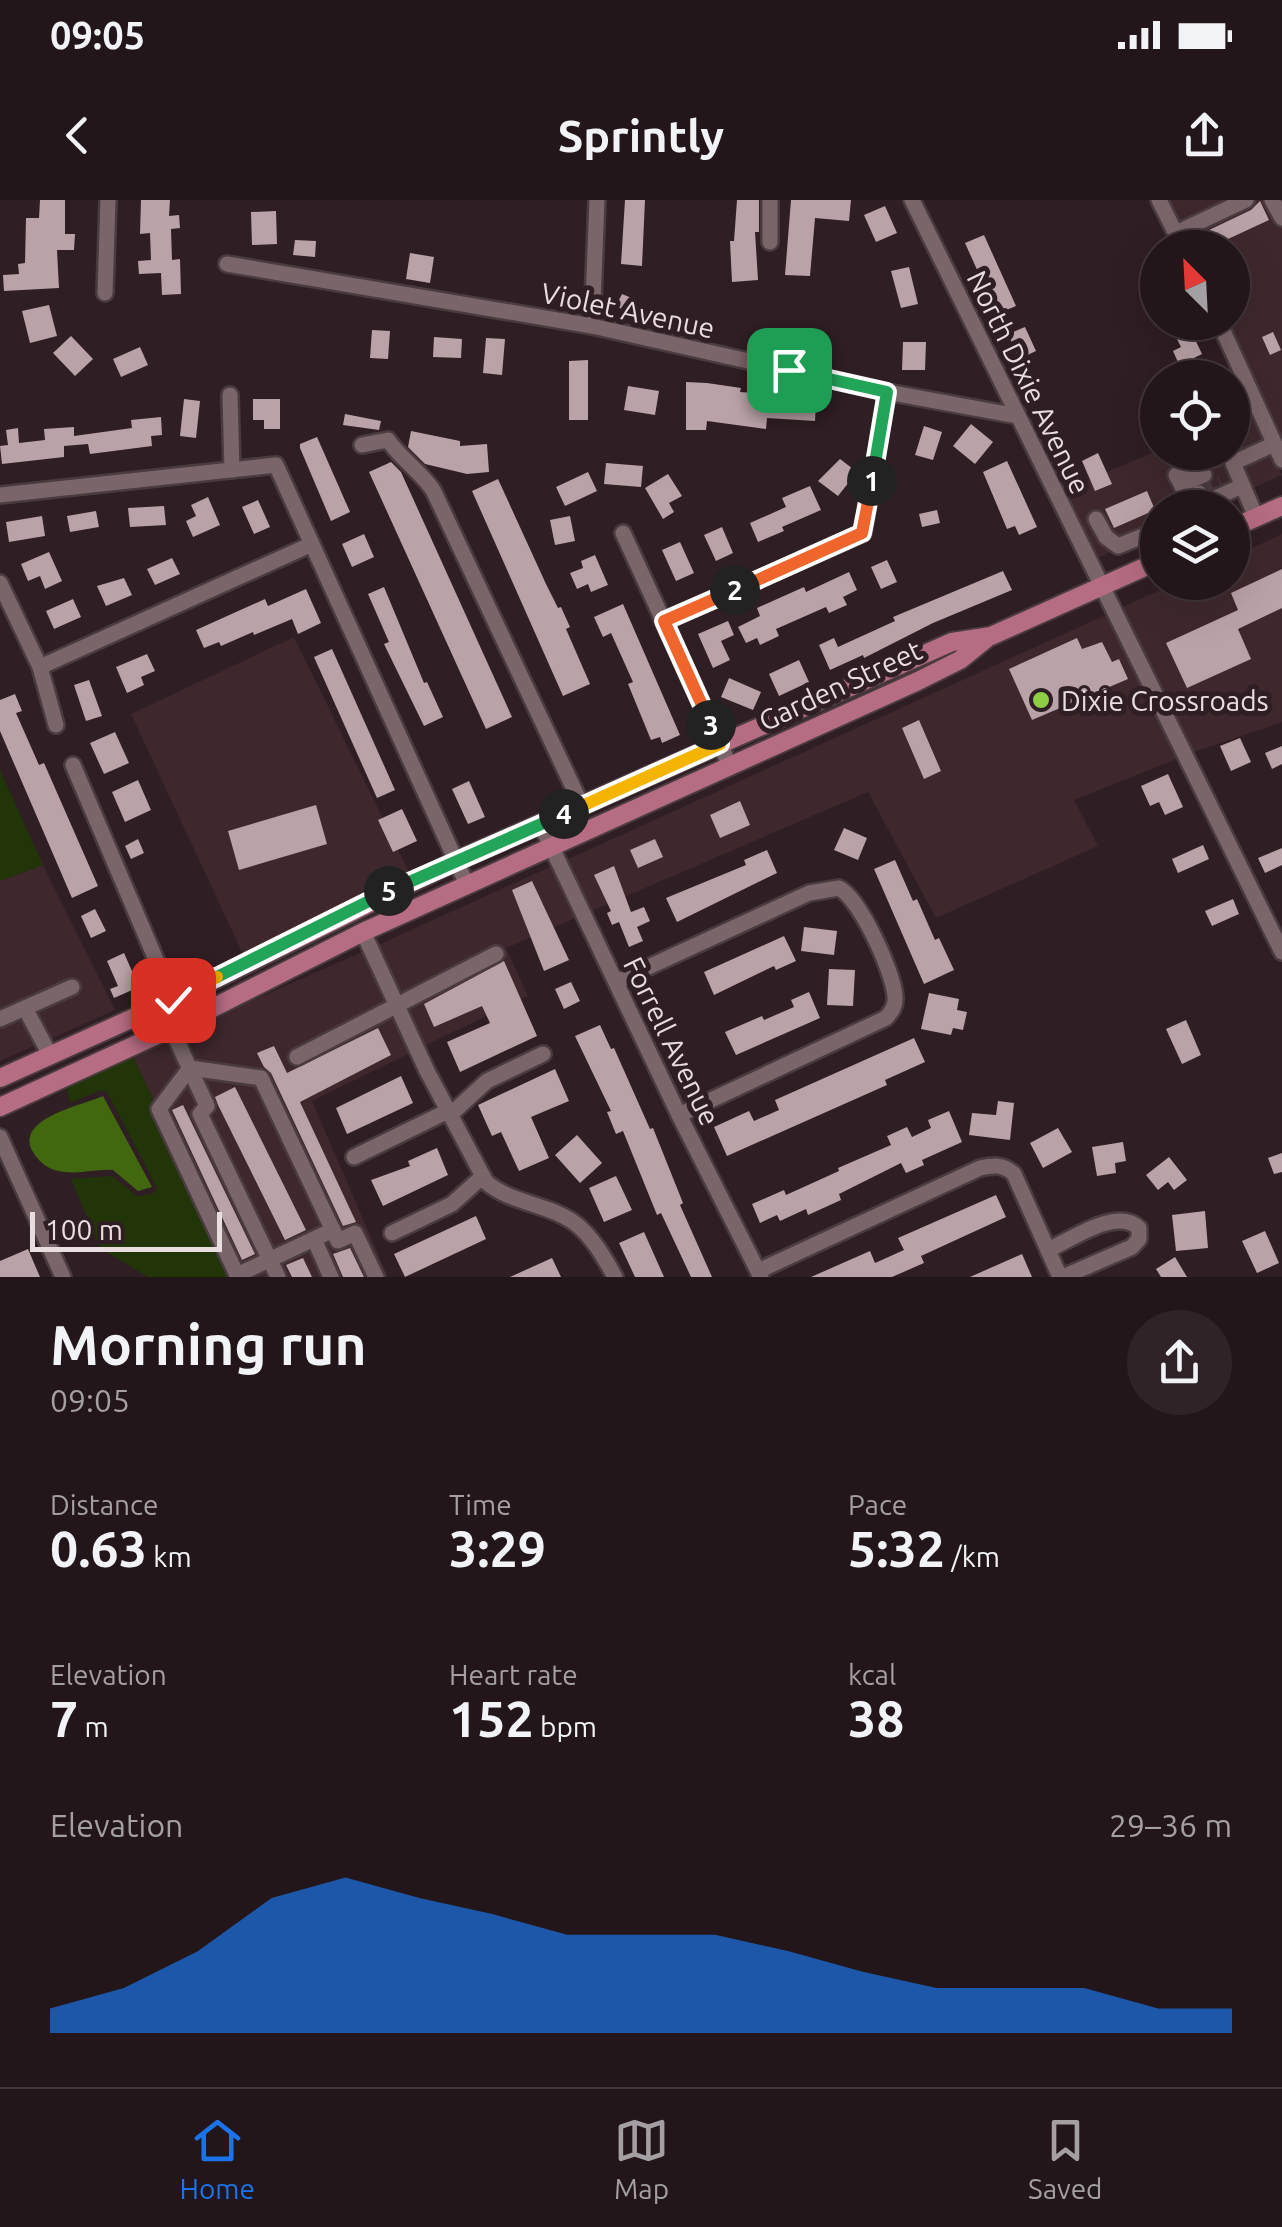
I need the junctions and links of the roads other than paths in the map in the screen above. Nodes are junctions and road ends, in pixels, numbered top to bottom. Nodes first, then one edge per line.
1 (108, 200) edge
2 (598, 200) edge
3 (770, 200) edge
4 (912, 200) edge
5 (1159, 200) edge
6 (1246, 200) edge
7 (1272, 200) edge
8 (1282, 218) edge
9 (1174, 230) edge
10 (1196, 230) edge
11 (770, 242) dead end
12 (227, 264) dead end
13 (105, 293) dead end
14 (592, 326) junction
15 (1227, 340) edge
16 (887, 392) junction
17 (230, 395) dead end
18 (1018, 416) junction
19 (1274, 444) junction
20 (362, 446) dead end
21 (1250, 457) edge
22 (1282, 460) edge
23 (232, 470) junction
24 (1208, 470) edge
25 (1226, 470) edge
26 (1228, 470) edge
27 (1236, 470) edge
28 (1185, 490) edge
29 (1199, 490) edge
30 (1201, 490) tunnel mouth
31 (0, 495) edge
32 (1282, 506) edge
33 (1256, 517) junction
34 (1096, 518) dead end
35 (1250, 520) edge
36 (623, 532) dead end
37 (1106, 536) junction
38 (1140, 538) edge
39 (312, 544) junction
40 (1083, 548) junction
41 (1140, 567) edge
42 (0, 583) edge
43 (1101, 586) junction
44 (664, 621) junction
45 (991, 636) junction
46 (40, 667) junction
47 (56, 724) dead end
48 (720, 744) junction
49 (72, 765) dead end
50 (730, 766) junction
51 (582, 806) junction
52 (540, 824) junction
53 (550, 846) junction
54 (456, 860) junction
55 (467, 885) junction
56 (1275, 922) edge
57 (363, 932) junction
58 (1282, 952) edge
59 (496, 954) dead end
60 (616, 982) junction
61 (72, 987) dead end
62 (173, 1000) junction
63 (395, 1006) junction
64 (25, 1008) junction
65 (0, 1019) edge
66 (177, 1025) junction
67 (543, 1054) dead end
68 (50, 1055) junction
69 (297, 1057) dead end
70 (190, 1068) junction
71 (0, 1078) edge
72 (0, 1106) edge
73 (449, 1113) junction
74 (679, 1115) junction
75 (0, 1137) edge
76 (354, 1157) dead end
77 (483, 1176) junction
78 (333, 1230) junction
79 (392, 1233) dead end
80 (314, 1239) junction
81 (1048, 1250) junction
82 (270, 1260) junction
83 (760, 1274) edge
84 (238, 1276) edge
85 (63, 1277) edge
86 (278, 1277) edge
87 (332, 1277) edge
88 (376, 1277) edge
89 (615, 1277) edge
90 (1061, 1277) edge

1 - 13 street
2 - 14 street
3 - 11 street
4 - 18 street, North Dixie Avenue
5 - 9 street
6 - 10 street
7 - 8 street
12 - 14 street, Violet Avenue
14 - 16 street, Violet Avenue
15 - 19 street
16 - 18 street, Violet Avenue
16 - 44 street
17 - 23 street
18 - 40 street, North Dixie Avenue
19 - 21 street
19 - 22 street
20 - 51 street
23 - 31 street
23 - 39 street
24 - 28 street
25 - 29 street
26 - 30 street
27 - 33 street
32 - 33 main road
33 - 35 main road
34 - 37 street
36 - 44 street
37 - 38 street
37 - 40 street
39 - 46 street
39 - 54 street
40 - 43 street, North Dixie Avenue
41 - 43 main road, Garden Street
42 - 46 street
43 - 45 main road, Garden Street
43 - 56 street, North Dixie Avenue
44 - 48 street
45 - 48 main road, Garden Street
45 - 50 main road, Garden Street
46 - 47 street
48 - 50 street
48 - 51 main road, Garden Street
49 - 62 street
50 - 53 main road, Garden Street
51 - 52 main road, Garden Street
52 - 53 street, Forrell Avenue
52 - 54 main road, Garden Street
53 - 55 main road, Garden Street
53 - 60 street, Forrell Avenue
54 - 55 street
54 - 62 main road, Garden Street
55 - 57 main road, Garden Street
56 - 58 street, North Dixie Avenue
57 - 63 street
57 - 66 main road, Garden Street
59 - 63 street
60 - 74 street, Forrell Avenue
60 - 74 street
61 - 64 street
62 - 66 street
62 - 68 main road, Garden Street
63 - 69 street
63 - 73 street
64 - 65 street
64 - 68 street
66 - 70 street
66 - 72 main road, Garden Street
67 - 73 street
68 - 71 main road, Garden Street
70 - 78 street
70 - 82 street
70 - 84 street
73 - 76 street
73 - 77 street
74 - 83 street, Forrell Avenue
75 - 85 street
77 - 79 street
77 - 89 street
78 - 80 street
78 - 88 street
80 - 82 street
80 - 87 street
81 - 83 street
81 - 90 street
81 - 90 street
82 - 84 street
82 - 86 street

